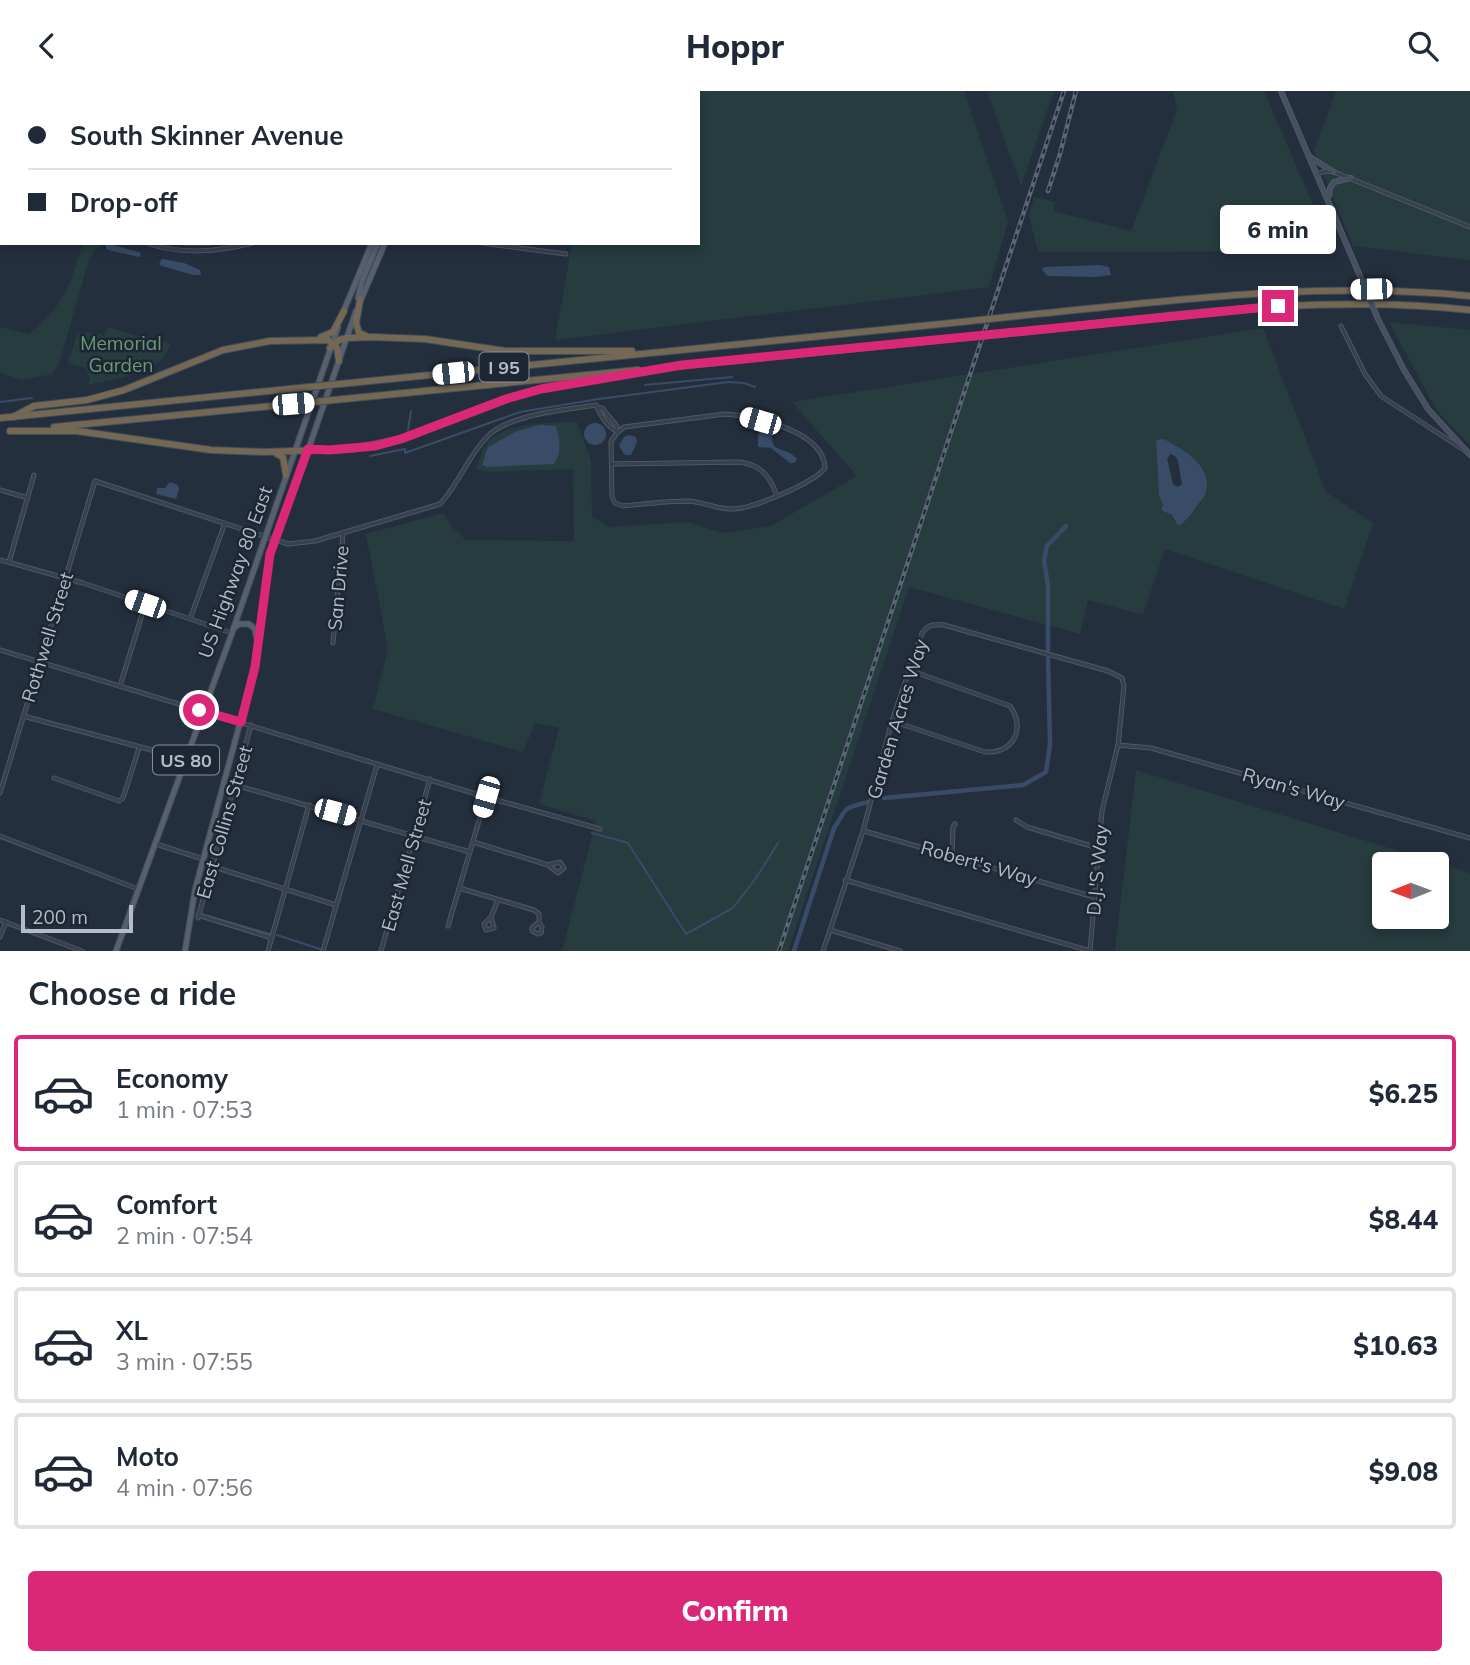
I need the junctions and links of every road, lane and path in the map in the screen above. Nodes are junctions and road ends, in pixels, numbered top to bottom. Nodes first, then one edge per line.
1 (1281, 91) edge
2 (1309, 156) junction
3 (1334, 172) junction
4 (1317, 174) junction
5 (1351, 178) junction
6 (1337, 220) junction
7 (1470, 227) edge
8 (156, 245) edge
9 (245, 245) edge
10 (366, 245) edge
11 (371, 245) edge
12 (377, 245) edge
13 (384, 245) edge
14 (497, 245) edge
15 (566, 254) dead end
16 (365, 257) junction
17 (1470, 296) edge
18 (360, 300) junction
19 (1470, 310) edge
20 (344, 311) junction
21 (353, 319) junction
22 (1341, 326) dead end
23 (371, 337) junction
24 (347, 338) junction
25 (313, 339) junction
26 (332, 344) junction
27 (658, 352) junction
28 (339, 361) junction
29 (682, 365) junction
30 (13, 417) junction
31 (0, 418) edge
32 (617, 431) junction
33 (0, 432) edge
34 (10, 432) junction
35 (308, 449) junction
36 (1464, 450) junction
37 (295, 451) junction
38 (264, 452) junction
39 (1470, 454) edge
40 (612, 464) junction
41 (34, 475) dead end
42 (286, 475) junction
43 (0, 490) edge
44 (777, 496) junction
45 (28, 498) junction
46 (225, 523) junction
47 (343, 533) junction
48 (265, 536) junction
49 (275, 538) junction
50 (0, 560) edge
51 (9, 562) junction
52 (65, 578) junction
53 (145, 604) junction
54 (190, 619) junction
55 (232, 633) junction
56 (333, 643) dead end
57 (257, 646) junction
58 (0, 650) edge
59 (39, 662) junction
60 (909, 670) junction
61 (120, 686) junction
62 (203, 711) junction
63 (23, 716) junction
64 (892, 721) junction
65 (241, 722) junction
66 (251, 725) junction
67 (1118, 745) junction
68 (139, 748) junction
69 (186, 759) junction
70 (377, 764) junction
71 (54, 778) dead end
72 (430, 779) junction
73 (235, 785) junction
74 (0, 793) edge
75 (486, 797) junction
76 (309, 805) junction
77 (360, 819) junction
78 (1016, 820) dead end
79 (955, 824) dead end
80 (600, 829) dead end
81 (863, 831) junction
82 (415, 835) junction
83 (0, 836) edge
84 (1470, 838) edge
85 (473, 842) junction
86 (156, 844) junction
87 (1098, 848) junction
88 (470, 852) junction
89 (952, 855) junction
90 (203, 859) junction
91 (548, 865) dead end
92 (211, 866) junction
93 (845, 880) junction
94 (459, 888) junction
95 (138, 889) junction
96 (284, 891) junction
97 (1094, 897) junction
98 (498, 900) junction
99 (336, 905) junction
100 (491, 917) dead end
101 (0, 920) edge
102 (6, 922) junction
103 (539, 922) dead end
104 (448, 926) dead end
105 (830, 930) junction
106 (0, 937) edge
107 (272, 937) junction
108 (82, 951) edge
109 (116, 951) edge
110 (185, 951) edge
111 (268, 951) edge
112 (323, 951) edge
113 (381, 951) edge
114 (823, 951) edge
115 (900, 951) edge
116 (1090, 951) edge

1 - 2 main road
2 - 3 main road
2 - 4 main road
3 - 4 street
3 - 5 street
4 - 6 main road
5 - 6 main road
5 - 7 street
6 - 36 main road, bridge
8 - 9 street
10 - 16 main road
11 - 16 main road, US Highway 80 East / US 80
12 - 21 main road
13 - 18 main road, US Highway 80 East / US 80
14 - 15 street
16 - 20 main road, US Highway 80 East / US 80
17 - 27 highway, I 95, bridge
18 - 21 main road, US Highway 80 East / US 80
18 - 23 highway
19 - 29 highway, I 95, bridge
20 - 25 highway
20 - 26 main road, US Highway 80 East / US 80
21 - 24 main road, US Highway 80 East / US 80
22 - 36 street
23 - 24 highway
23 - 27 highway
24 - 26 highway
24 - 28 main road, US Highway 80 East / US 80
25 - 26 highway
25 - 30 highway
26 - 28 highway
26 - 37 main road, US Highway 80 East / US 80
27 - 30 highway, I 95, bridge
28 - 35 main road, US Highway 80 East / US 80
29 - 34 highway, I 95, bridge
29 - 35 highway
30 - 31 highway, I 95
32 - 40 street
32 - 44 street
32 - 47 street
33 - 34 highway, I 95
34 - 38 highway
35 - 37 highway
35 - 49 main road, US Highway 80 East / US 80
36 - 39 main road
37 - 38 highway
37 - 42 main road, US Highway 80 East / US 80
38 - 42 highway
40 - 44 street
40 - 44 street
41 - 45 street
42 - 48 main road, US Highway 80 East / US 80
43 - 45 street
45 - 51 street
46 - 48 street
46 - 52 street, Rothwell Street
46 - 54 street
47 - 49 street
47 - 56 street, San Drive
48 - 49 street
48 - 55 main road, US Highway 80 East / US 80
49 - 57 main road, US Highway 80 East / US 80
50 - 51 street
51 - 52 street
52 - 53 street
52 - 59 street, Rothwell Street
53 - 54 street
53 - 61 street
54 - 55 street
55 - 57 main road
55 - 62 main road, US Highway 80 East / US 80
57 - 65 main road, US Highway 80 East / US 80
58 - 59 street
59 - 61 street
59 - 63 street, Rothwell Street
60 - 64 street, Garden Acres Way
60 - 64 street
60 - 67 street, Garden Acres Way
61 - 62 street
62 - 65 street
62 - 69 main road, US Highway 80 East / US 80
63 - 68 street
63 - 74 street, Rothwell Street
64 - 81 street, Garden Acres Way
65 - 66 street
65 - 90 main road, US Highway 80 East / US 80
66 - 70 street
66 - 73 street, East Collins Street
67 - 84 street, Ryan's Way
67 - 87 street, D.J.'S Way
68 - 69 street
68 - 71 street
69 - 86 main road, US Highway 80 East / US 80
70 - 72 street
70 - 77 street
72 - 75 street
72 - 82 street, East Mell Street
73 - 76 street
73 - 92 street, East Collins Street
75 - 80 street
75 - 85 street
76 - 77 street
76 - 96 street
77 - 82 street
77 - 99 street
78 - 87 street
79 - 89 street
81 - 89 street, Robert's Way
81 - 93 street, Garden Acres Way
82 - 88 street
82 - 113 street, East Mell Street
83 - 95 street
85 - 88 street
85 - 91 street
86 - 90 street
86 - 95 main road, US Highway 80 East / US 80
87 - 97 street, D.J.'S Way
88 - 94 street
89 - 97 street, Robert's Way
90 - 110 main road, US Highway 80 East / US 80
92 - 96 street
92 - 107 street, East Collins Street
93 - 105 street, Garden Acres Way
93 - 116 street, D.J.'S Way
94 - 98 street
94 - 104 street
95 - 109 main road, US Highway 80 East / US 80
96 - 99 street
96 - 107 street
97 - 116 street, D.J.'S Way
98 - 100 street
98 - 103 street
99 - 112 street
101 - 102 street
102 - 106 street
102 - 108 street
105 - 114 street, Garden Acres Way
105 - 115 street
107 - 111 street

